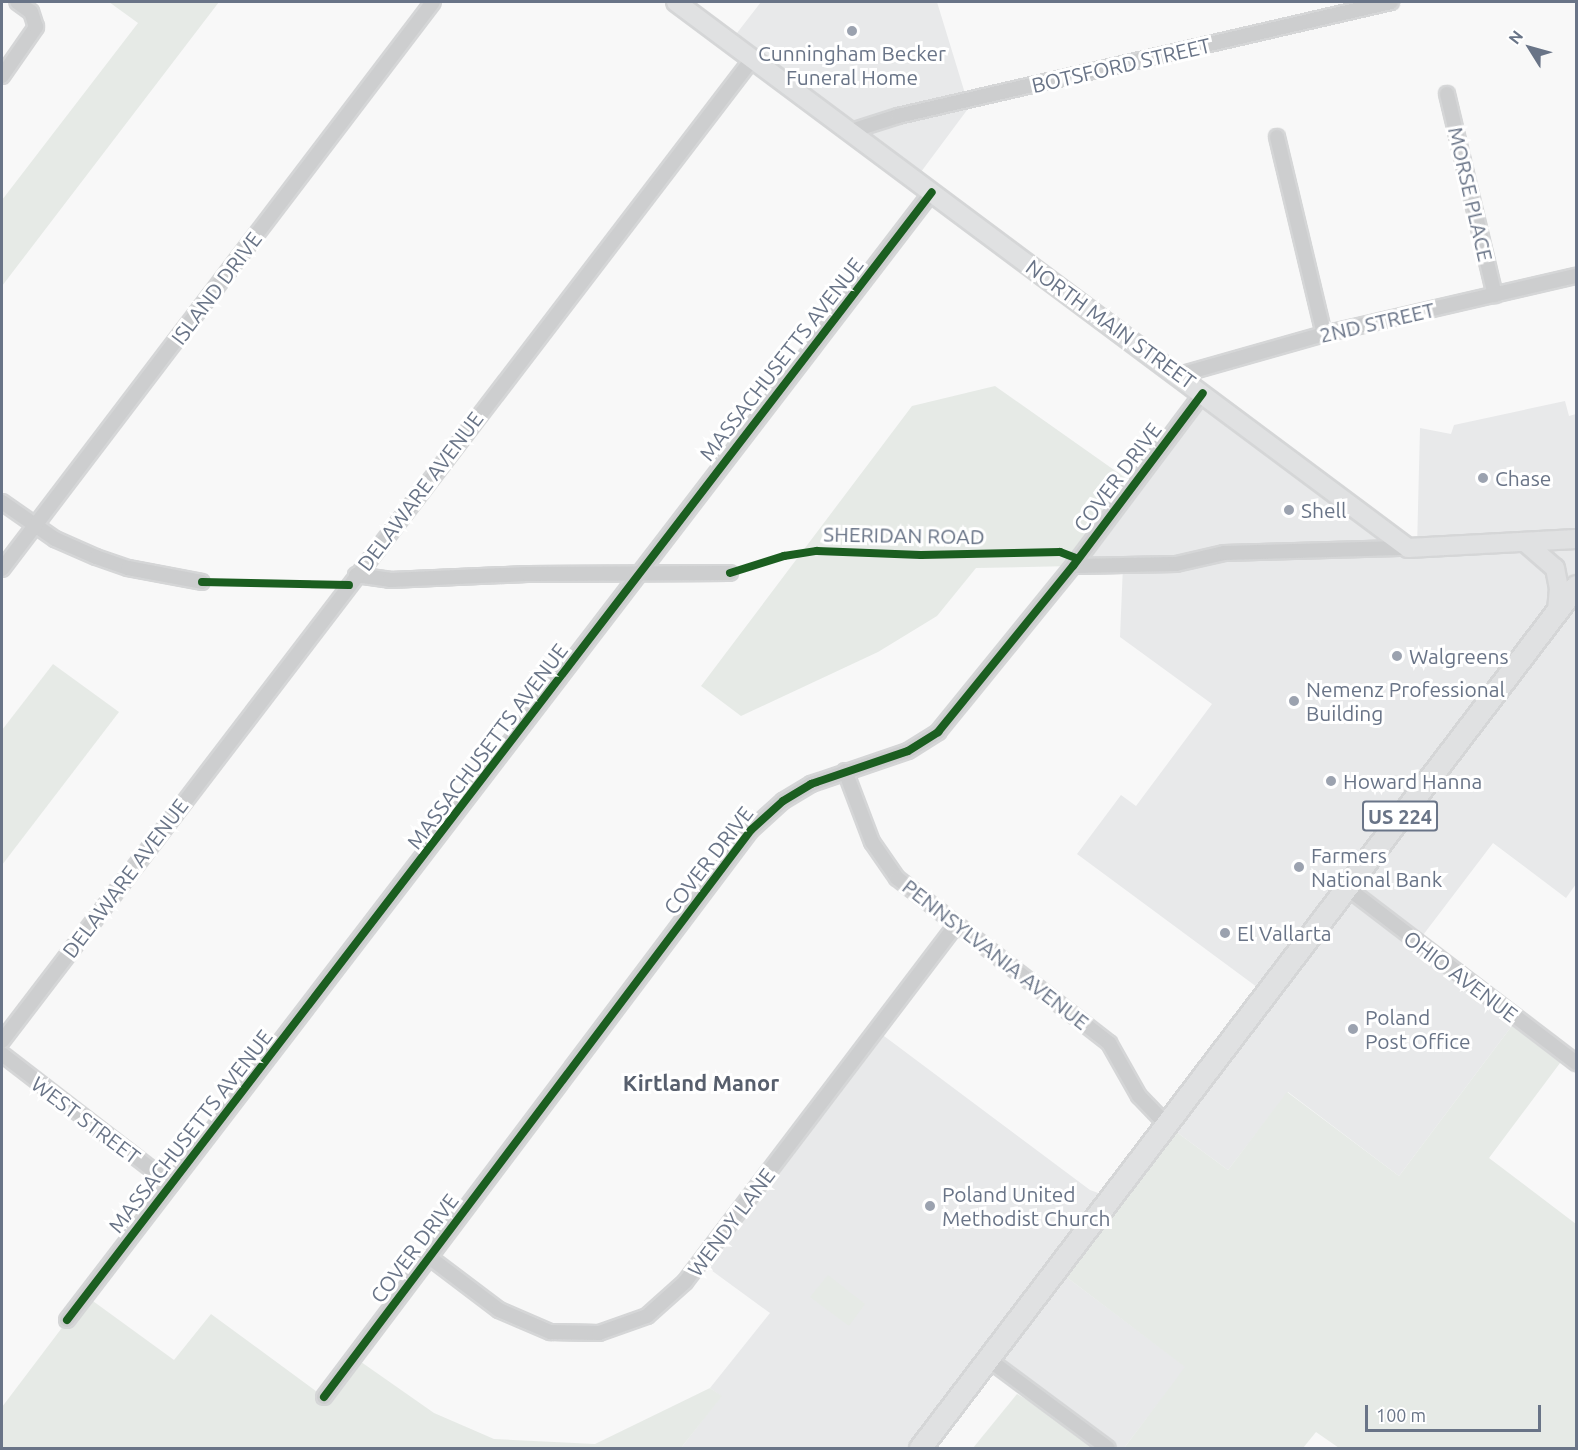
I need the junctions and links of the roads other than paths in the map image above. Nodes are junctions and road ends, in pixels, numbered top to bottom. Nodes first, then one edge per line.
1 (17, 2) edge
2 (676, 2) edge
3 (1391, 2) edge
4 (433, 3) edge
5 (753, 58) junction
6 (2, 76) edge
7 (1448, 94) dead end
8 (851, 131) junction
9 (1277, 137) dead end
10 (932, 192) junction
11 (1576, 276) edge
12 (1495, 295) junction
13 (1324, 334) junction
14 (1179, 375) junction
15 (1203, 393) junction
16 (2, 502) edge
17 (35, 525) junction
18 (1576, 539) edge
19 (1526, 543) junction
20 (1408, 548) junction
21 (1073, 566) junction
22 (2, 569) edge
23 (640, 573) junction
24 (730, 573) dead end
25 (356, 575) junction
26 (202, 582) dead end
27 (1576, 586) edge
28 (1557, 612) junction
29 (845, 771) junction
30 (1346, 887) junction
31 (955, 926) junction
32 (2, 1041) edge
33 (2, 1054) edge
34 (1576, 1063) edge
35 (1167, 1125) junction
36 (171, 1184) junction
37 (429, 1257) junction
38 (67, 1320) dead end
39 (988, 1359) junction
40 (324, 1397) dead end
41 (920, 1449) edge
42 (1108, 1449) edge

1 - 6 street
2 - 5 main road, NORTH MAIN STREET
3 - 8 street, BOTSFORD STREET
4 - 17 street, ISLAND DRIVE
5 - 8 main road, NORTH MAIN STREET
5 - 25 street, DELAWARE AVENUE
7 - 12 street, MORSE PLACE
8 - 10 main road, NORTH MAIN STREET
9 - 13 street
10 - 14 main road, NORTH MAIN STREET
10 - 23 street, MASSACHUSETTS AVENUE
11 - 12 street, 2ND STREET
12 - 13 street, 2ND STREET
13 - 14 street, 2ND STREET
14 - 15 main road, NORTH MAIN STREET
15 - 20 main road, NORTH MAIN STREET
15 - 21 street, COVER DRIVE
16 - 17 street
17 - 22 street, ISLAND DRIVE
17 - 26 street
18 - 19 main road
19 - 20 main road
19 - 28 main road
20 - 21 street
21 - 29 street, COVER DRIVE
23 - 24 street
23 - 25 street
23 - 36 street, MASSACHUSETTS AVENUE
25 - 32 street, DELAWARE AVENUE
27 - 28 main road, US 224
28 - 30 main road, US 224
29 - 31 street, PENNSYLVANIA AVENUE
29 - 37 street, COVER DRIVE
30 - 34 street, OHIO AVENUE
30 - 35 main road, US 224
31 - 35 street, PENNSYLVANIA AVENUE
31 - 37 street, WENDY LANE
33 - 36 street, WEST STREET
35 - 39 main road, US 224
36 - 38 street, MASSACHUSETTS AVENUE
37 - 40 street, COVER DRIVE
39 - 41 main road, US 224
39 - 42 street

